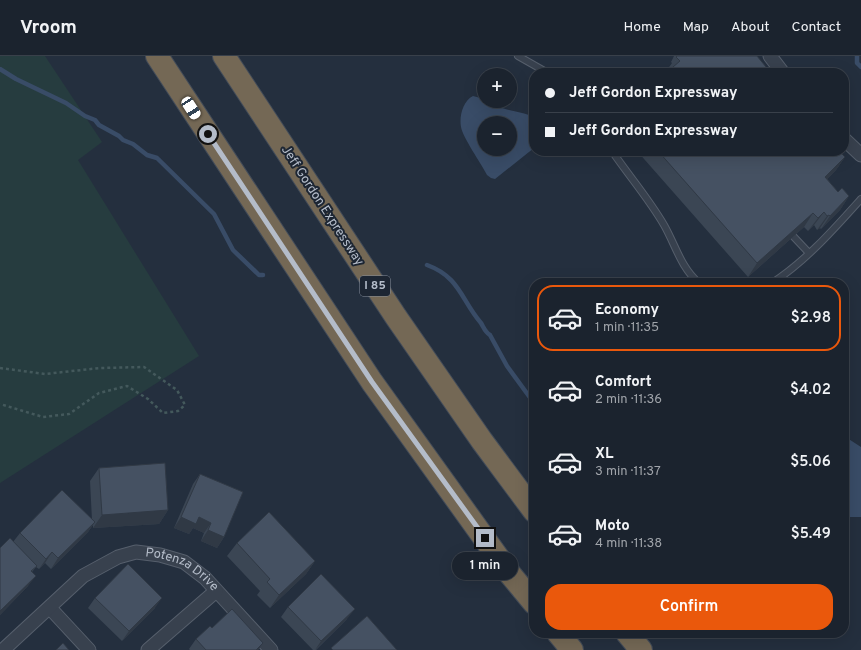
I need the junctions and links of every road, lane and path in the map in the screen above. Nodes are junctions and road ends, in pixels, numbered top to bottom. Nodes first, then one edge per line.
1 (157, 56) edge
2 (224, 56) edge
3 (518, 56) edge
4 (770, 56) edge
5 (539, 68) edge
6 (779, 68) edge
7 (849, 144) edge
8 (861, 155) edge
9 (616, 156) edge
10 (861, 199) edge
11 (794, 236) edge
12 (809, 253) junction
13 (694, 278) edge
14 (779, 278) edge
15 (0, 368) edge
16 (0, 404) edge
17 (529, 504) edge
18 (216, 591) junction
19 (529, 597) edge
20 (50, 608) junction
21 (562, 638) edge
22 (631, 638) edge
23 (3, 650) edge
24 (89, 650) edge
25 (148, 650) edge
26 (270, 650) edge
27 (572, 650) edge
28 (641, 650) edge

1 - 19 highway
2 - 17 highway, Jeff Gordon Expressway / I 85
3 - 5 lane
4 - 6 street
7 - 8 street
9 - 13 lane
10 - 12 lane
11 - 12 lane
12 - 14 lane
15 - 16 path
18 - 20 street, Potenza Drive
18 - 25 street
18 - 26 street, Potenza Drive
20 - 23 street, Potenza Drive
20 - 24 street
21 - 27 highway
22 - 28 highway

